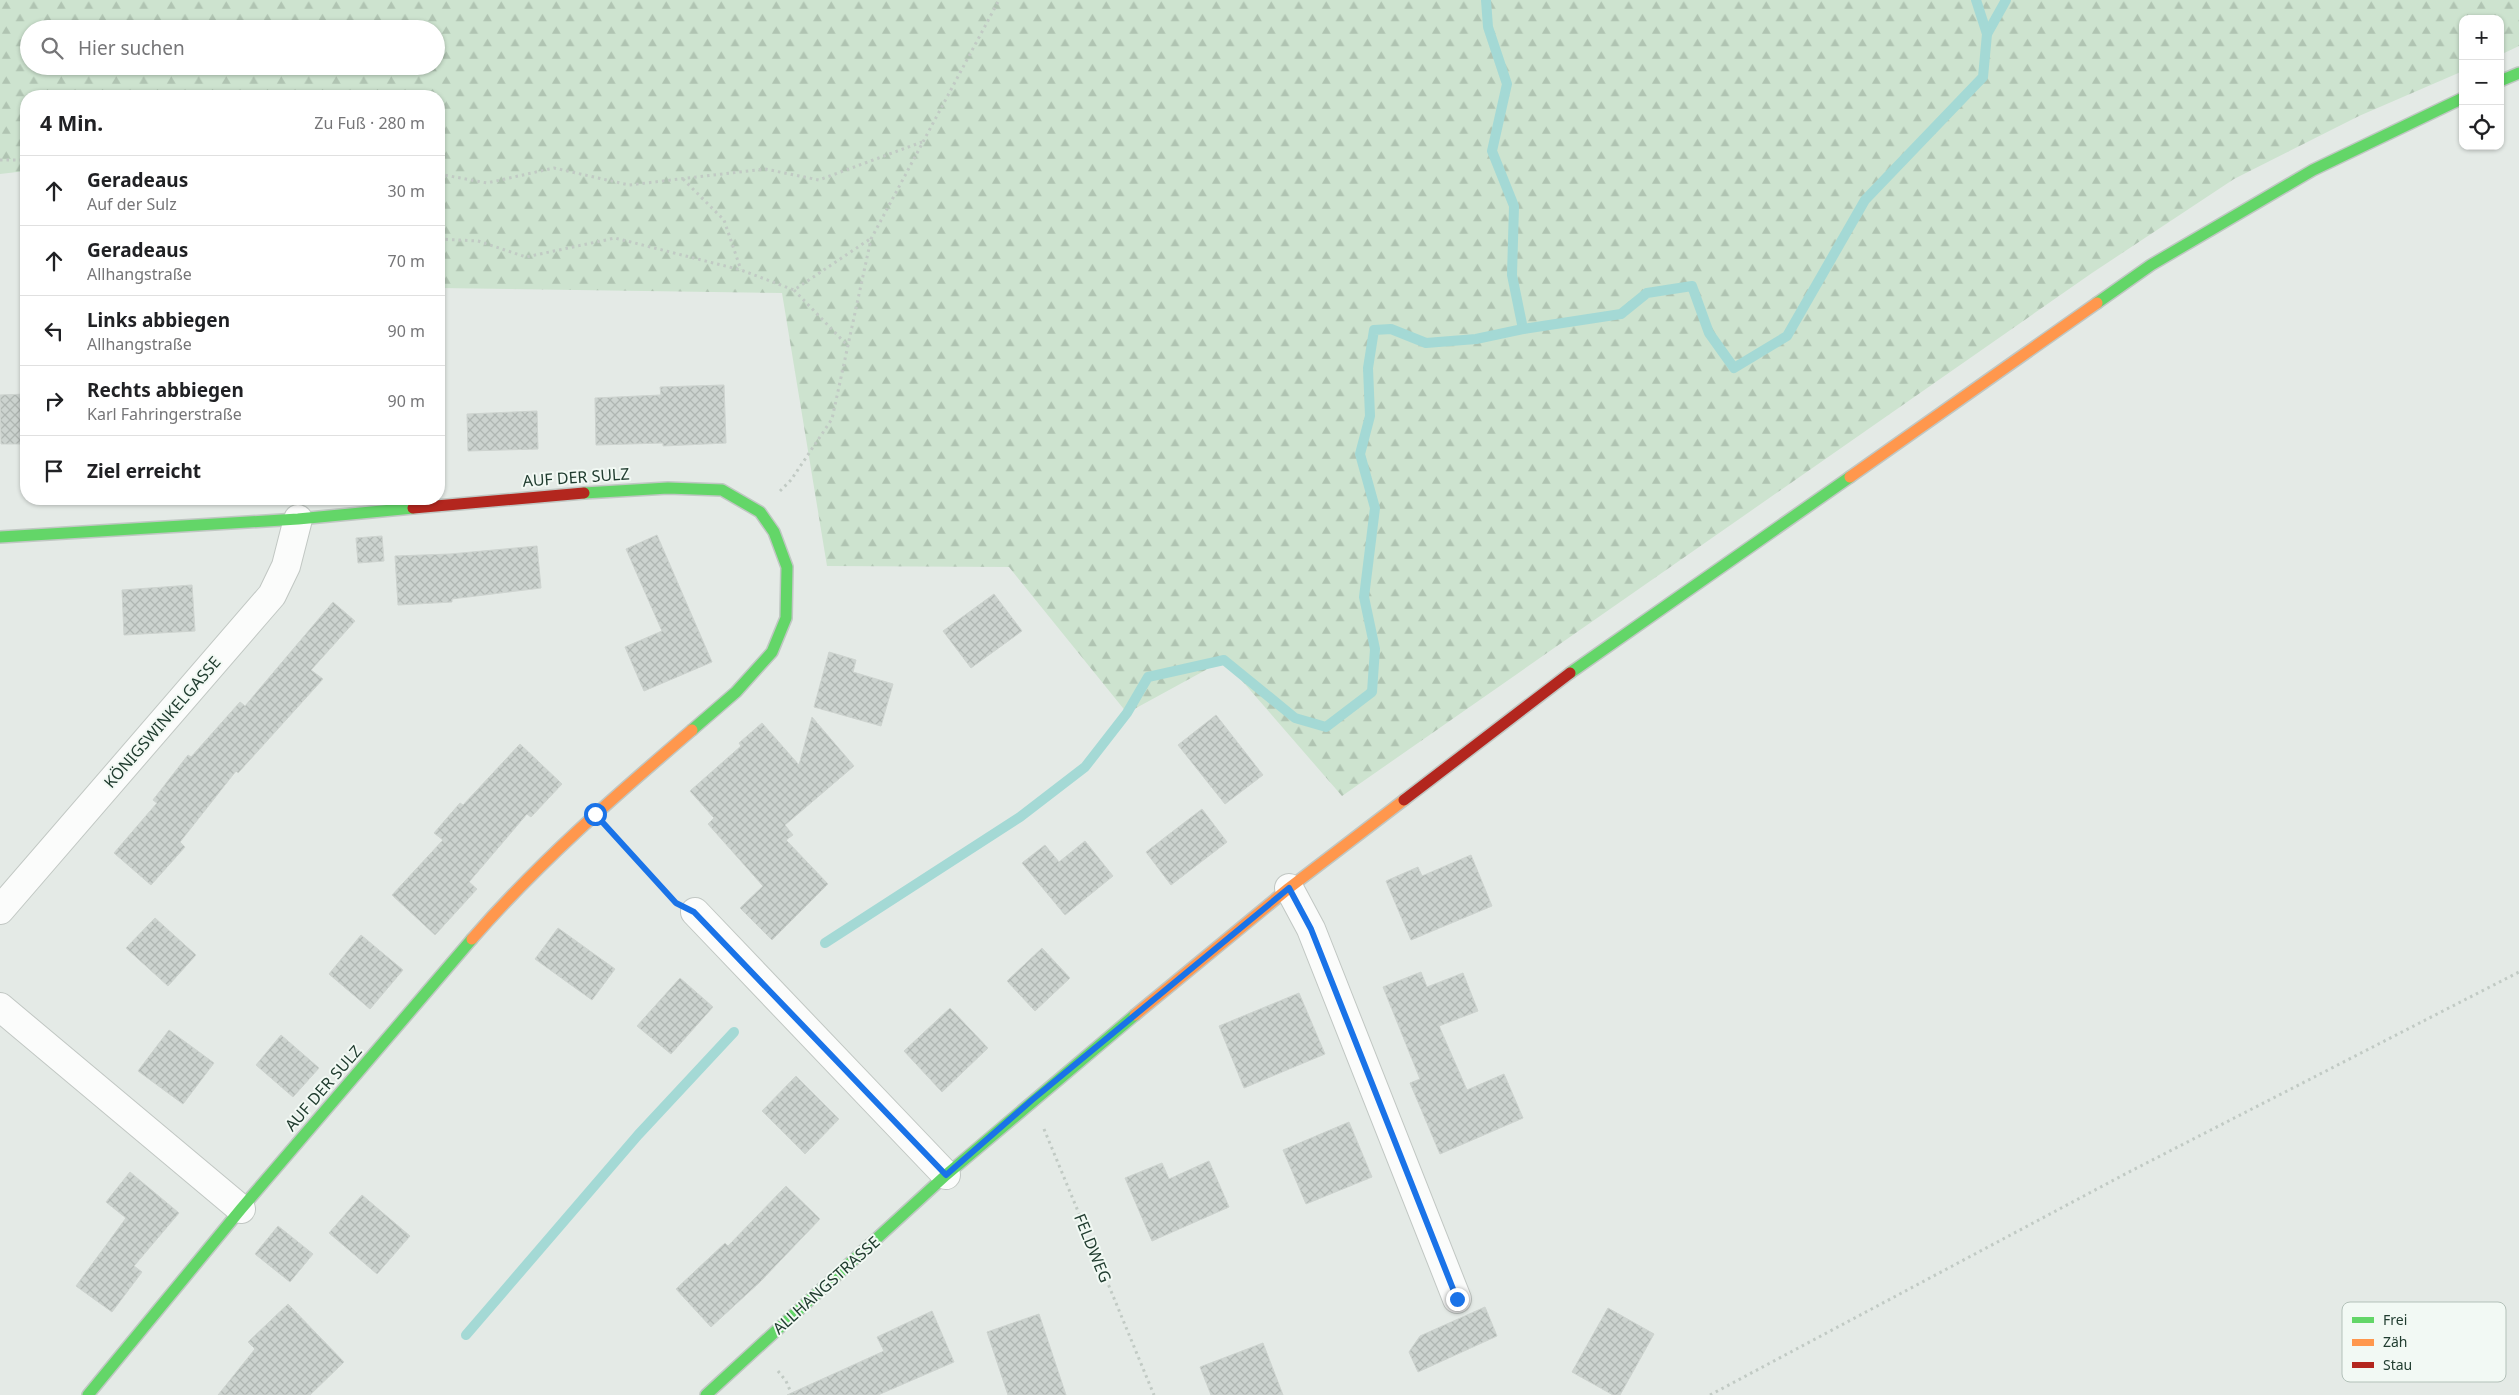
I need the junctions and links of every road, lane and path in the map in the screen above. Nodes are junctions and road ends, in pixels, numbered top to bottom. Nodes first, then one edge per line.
1 (999, 0) edge
2 (2519, 73) edge
3 (2504, 79) edge
4 (2459, 100) edge
5 (922, 142) junction
6 (0, 160) edge
7 (20, 160) edge
8 (445, 175) edge
9 (683, 179) junction
10 (445, 239) edge
11 (871, 239) junction
12 (741, 270) junction
13 (794, 290) junction
14 (848, 346) junction
15 (445, 504) edge
16 (439, 505) edge
17 (760, 512) junction
18 (298, 519) junction
19 (0, 537) edge
20 (595, 814) junction
21 (1289, 888) junction
22 (0, 910) edge
23 (694, 912) joint
24 (2519, 972) edge
25 (0, 1006) edge
26 (1032, 1100) junction
27 (946, 1175) junction
28 (241, 1209) junction
29 (1457, 1299) dead end
30 (88, 1395) edge
31 (706, 1395) edge
32 (1154, 1395) edge
33 (1710, 1395) edge

1 - 5 path
2 - 3 street
4 - 21 street, ALLHANGSTRASSE
5 - 9 path
5 - 11 path
6 - 7 path
8 - 9 path
9 - 12 path
10 - 12 path
11 - 13 path
11 - 14 path
12 - 13 path
13 - 14 path
14 - 17 path
15 - 17 street, AUF DER SULZ
16 - 18 street, AUF DER SULZ
17 - 20 street, AUF DER SULZ
18 - 19 street, AUF DER SULZ
18 - 22 street, KÖNIGSWINKELGASSE
20 - 23 path
20 - 28 street, AUF DER SULZ
21 - 26 street, ALLHANGSTRASSE
21 - 29 street
23 - 27 street
24 - 33 path
25 - 28 street
26 - 27 street, ALLHANGSTRASSE
26 - 32 path, FELDWEG
27 - 31 street, ALLHANGSTRASSE
28 - 30 street, AUF DER SULZ

